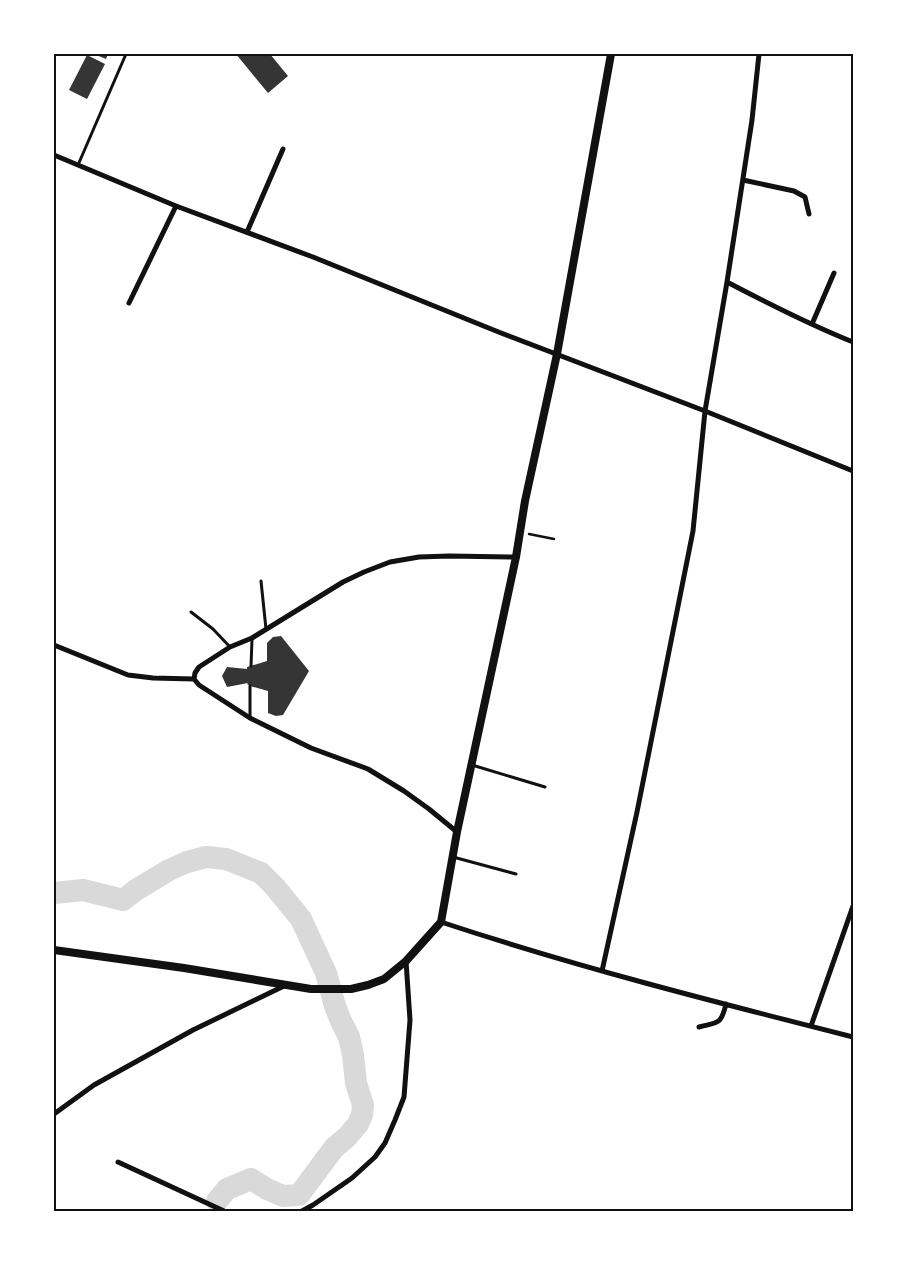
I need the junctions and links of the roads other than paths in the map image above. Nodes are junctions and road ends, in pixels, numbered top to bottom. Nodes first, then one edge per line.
1 (126, 54) edge
2 (610, 54) edge
3 (758, 54) edge
4 (283, 149) dead end
5 (54, 155) edge
6 (78, 165) junction
7 (743, 180) junction
8 (176, 206) junction
9 (809, 214) dead end
10 (247, 232) junction
11 (834, 273) dead end
12 (727, 282) junction
13 (129, 303) dead end
14 (812, 324) junction
15 (853, 342) edge
16 (557, 354) junction
17 (705, 411) junction
18 (853, 471) edge
19 (516, 557) junction
20 (261, 581) dead end
21 (191, 612) dead end
22 (266, 629) junction
23 (252, 638) junction
24 (54, 645) edge
25 (230, 647) junction
26 (251, 666) dead end
27 (194, 679) junction
28 (250, 686) dead end
29 (250, 718) junction
30 (472, 765) junction
31 (545, 787) dead end
32 (457, 832) junction
33 (453, 857) junction
34 (516, 874) dead end
35 (853, 906) edge
36 (441, 922) junction
37 (54, 950) edge
38 (406, 961) junction
39 (602, 971) junction
40 (284, 986) junction
41 (726, 1004) junction
42 (812, 1026) junction
43 (699, 1027) dead end
44 (853, 1037) edge
45 (54, 1114) edge
46 (118, 1162) dead end
47 (224, 1211) edge
48 (302, 1211) edge

1 - 6 lane
2 - 16 street
3 - 7 street
4 - 10 street
5 - 6 street
6 - 8 street
7 - 9 street
7 - 12 street
8 - 10 street
8 - 13 street
10 - 16 street
11 - 14 street
12 - 14 street
12 - 17 street
14 - 15 street
16 - 17 street
16 - 19 street
17 - 18 street
17 - 39 street
19 - 22 street
19 - 30 street
20 - 22 lane
21 - 25 lane
22 - 23 street
23 - 25 street
23 - 26 lane
24 - 27 street
25 - 27 street
27 - 29 street
28 - 29 lane
29 - 32 street
30 - 31 lane
30 - 32 street
32 - 33 street
33 - 34 lane
33 - 36 street
35 - 42 street
36 - 38 street
36 - 39 street
37 - 40 street
38 - 40 street
38 - 48 street
39 - 41 street
40 - 45 street
41 - 42 street
41 - 43 street
42 - 44 street
46 - 47 street

